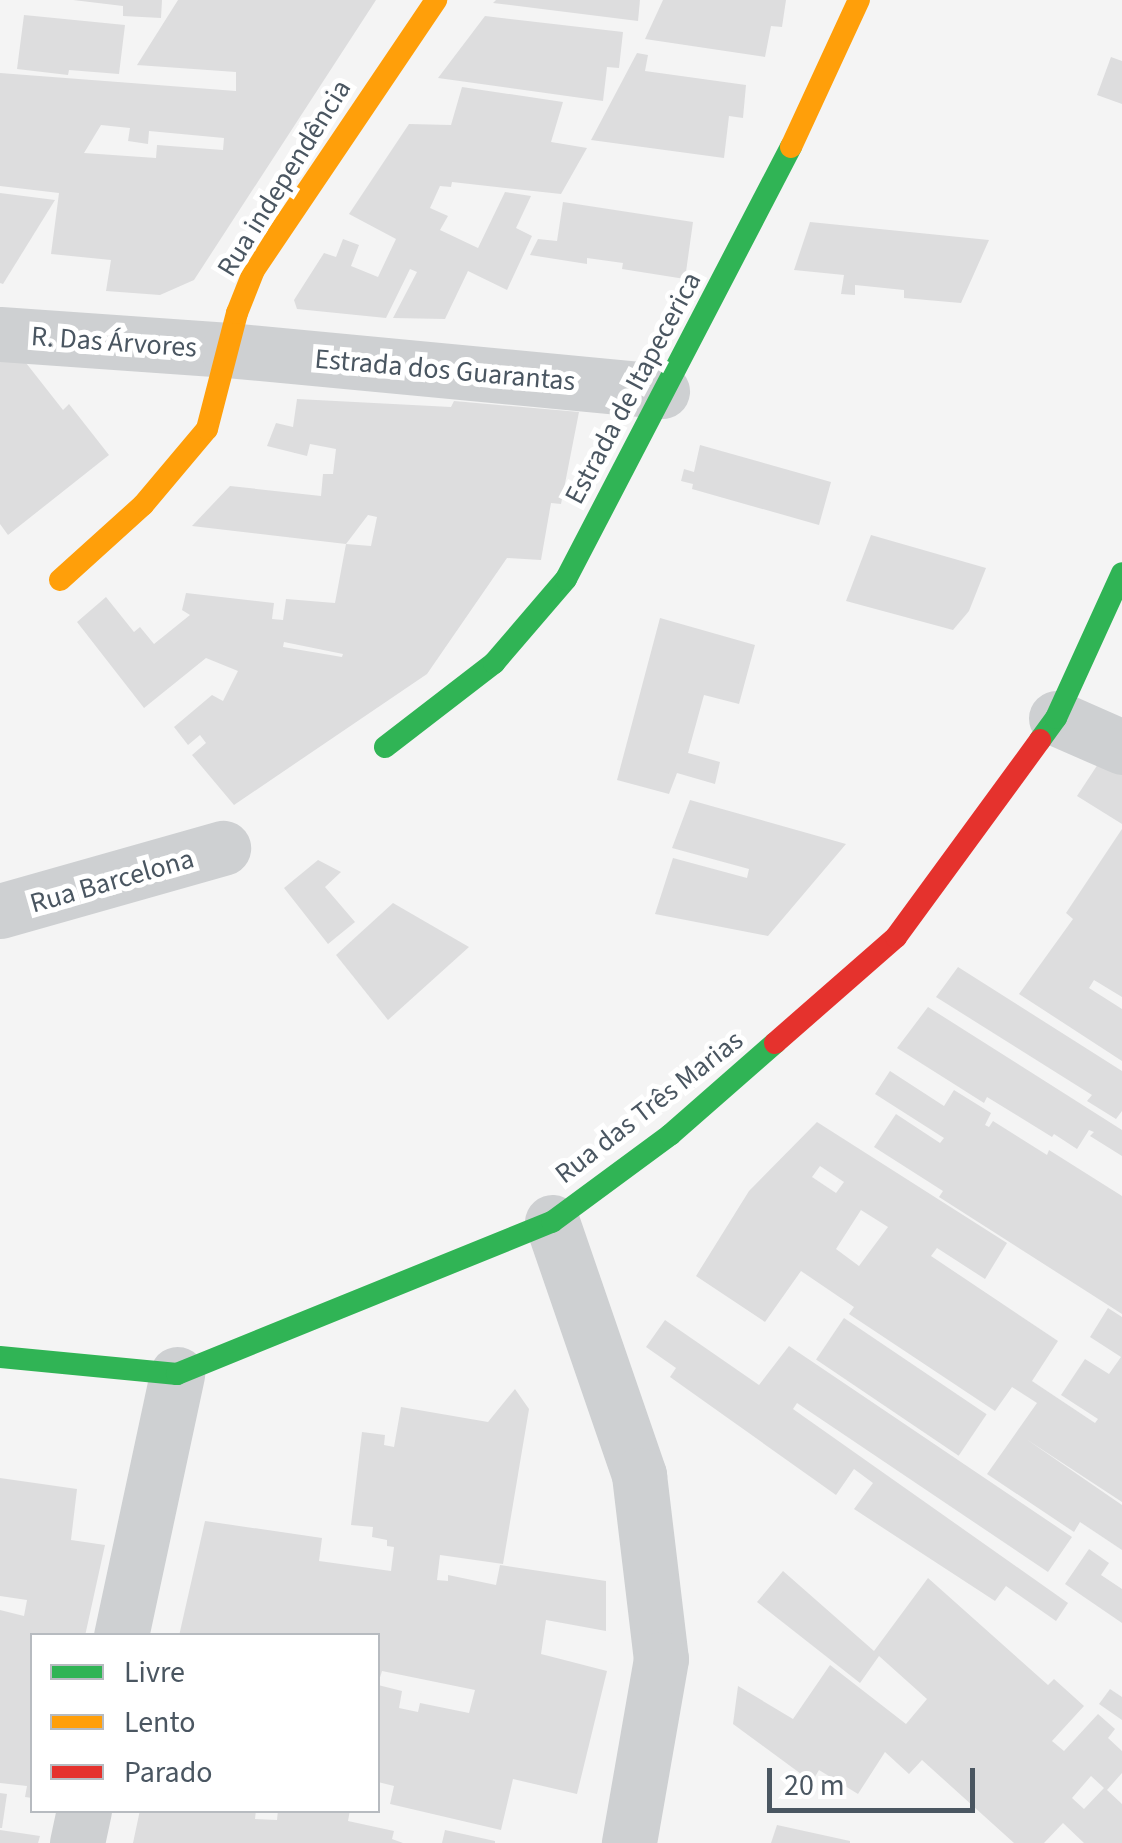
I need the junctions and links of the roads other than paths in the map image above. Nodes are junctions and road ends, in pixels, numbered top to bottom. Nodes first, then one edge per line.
1 (436, 0) edge
2 (859, 0) edge
3 (0, 334) edge
4 (228, 350) junction
5 (662, 391) junction
6 (1122, 574) edge
7 (60, 580) dead end
8 (1056, 718) junction
9 (384, 747) dead end
10 (1122, 747) edge
11 (223, 848) dead end
12 (0, 911) edge
13 (552, 1222) junction
14 (0, 1357) edge
15 (177, 1374) junction
16 (122, 1633) edge
17 (83, 1813) edge
18 (77, 1843) edge
19 (630, 1843) edge

1 - 4 street, Rua independência
2 - 5 street, Estrada de Itapecerica
3 - 4 street, R. Das Árvores
4 - 5 street, Estrada dos Guarantas
4 - 7 street, Rua independência
5 - 9 street, Estrada de Itapecerica
6 - 8 street, Rua das Três Marias
8 - 10 street
8 - 13 street, Rua das Três Marias
11 - 12 street, Rua Barcelona
13 - 15 street, Rua das Três Marias
13 - 19 street
14 - 15 street, Rua das Três Marias
15 - 16 street
17 - 18 street

